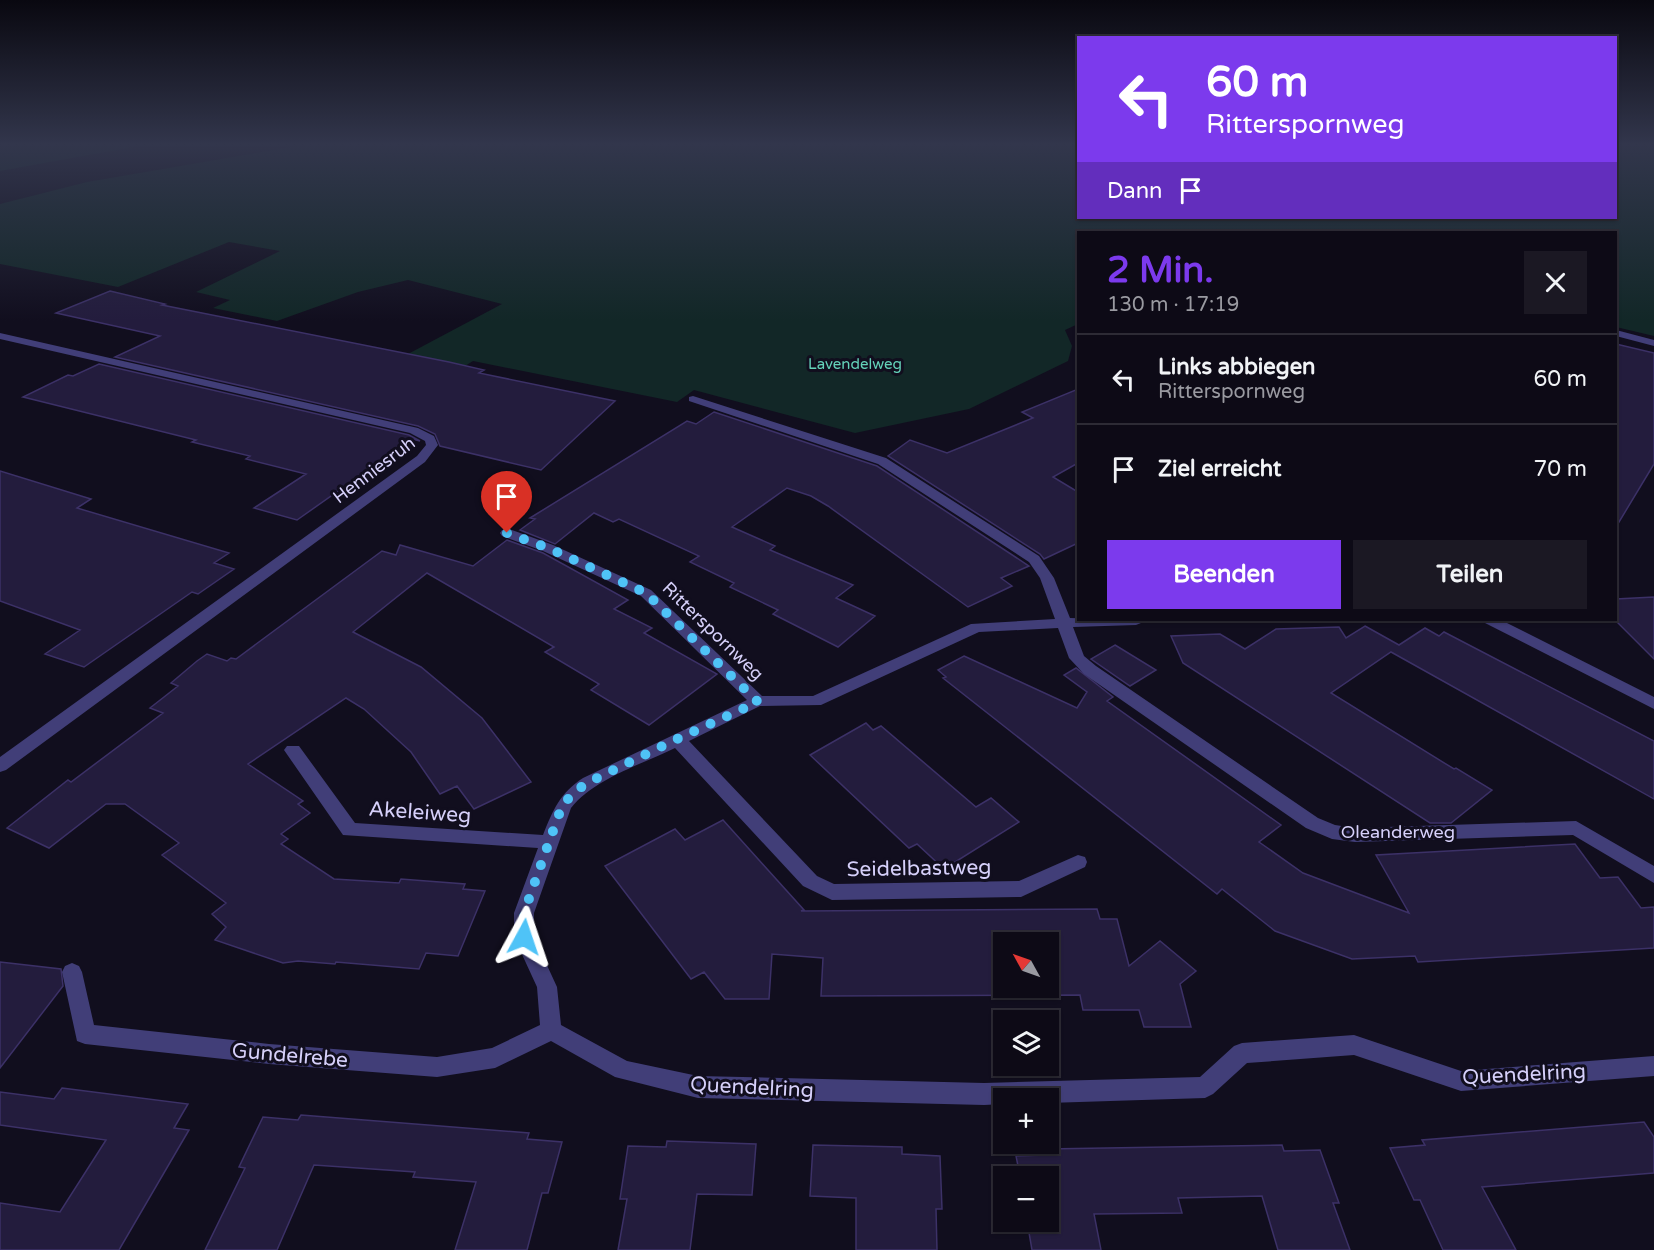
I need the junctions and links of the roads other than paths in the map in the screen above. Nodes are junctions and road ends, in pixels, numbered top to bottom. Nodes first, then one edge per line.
1 (1617, 333) edge
2 (0, 336) edge
3 (1654, 343) edge
4 (693, 399) dead end
5 (507, 533) dead end
6 (1111, 621) edge
7 (1492, 621) edge
8 (1062, 623) junction
9 (758, 702) junction
10 (1654, 704) edge
11 (677, 739) junction
12 (293, 750) dead end
13 (0, 766) edge
14 (549, 842) junction
15 (1078, 862) dead end
16 (1654, 875) edge
17 (72, 972) dead end
18 (551, 1030) junction
19 (1654, 1066) edge

1 - 3 street
2 - 13 street, Henniesruh
4 - 8 street
5 - 9 street, Ritterspornweg
6 - 8 street
7 - 10 street
8 - 9 street
8 - 16 street, Oleanderweg
9 - 11 street
11 - 14 street
11 - 15 street, Seidelbastweg
12 - 14 street, Akeleiweg
14 - 18 street
17 - 18 street, Gundelrebe
18 - 19 street, Quendelring

